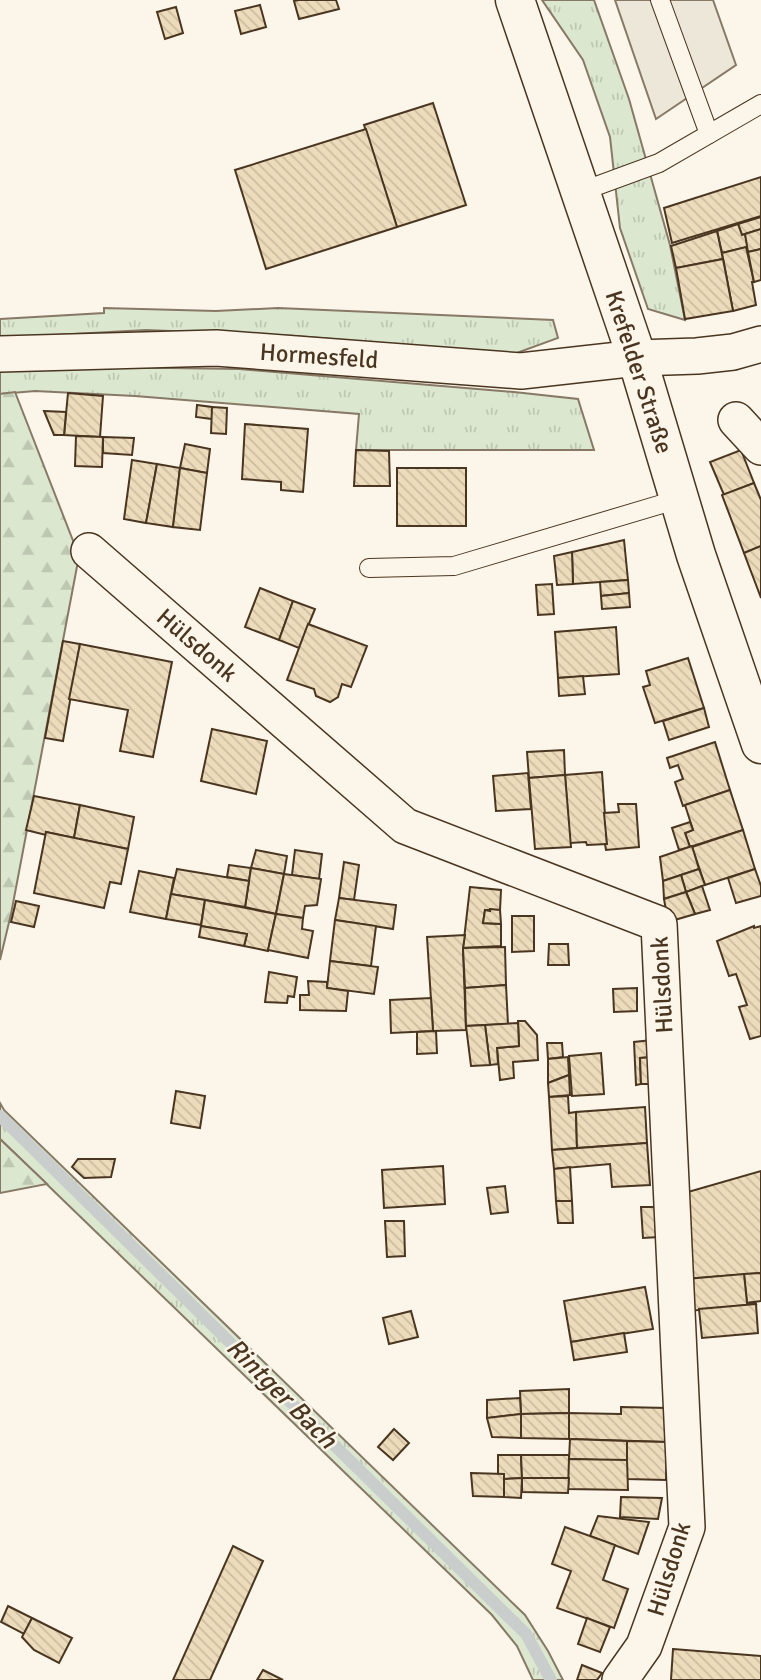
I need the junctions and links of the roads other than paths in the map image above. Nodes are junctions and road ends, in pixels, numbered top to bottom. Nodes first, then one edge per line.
1 (515, 0) edge
2 (660, 0) edge
3 (761, 104) edge
4 (709, 134) junction
5 (580, 192) junction
6 (761, 344) edge
7 (0, 354) edge
8 (636, 359) junction
9 (736, 420) dead end
10 (761, 447) edge
11 (679, 499) junction
12 (89, 551) dead end
13 (369, 568) dead end
14 (761, 744) edge
15 (620, 1680) edge

1 - 5 main road, Krefelder Straße
2 - 4 lane
3 - 4 lane
4 - 5 lane
5 - 8 main road, Krefelder Straße
6 - 8 street, Hormesfeld
7 - 8 street, Hormesfeld
8 - 11 main road, Krefelder Straße
9 - 10 street
11 - 13 lane
11 - 14 main road, Krefelder Straße
12 - 15 street, Hülsdonk

